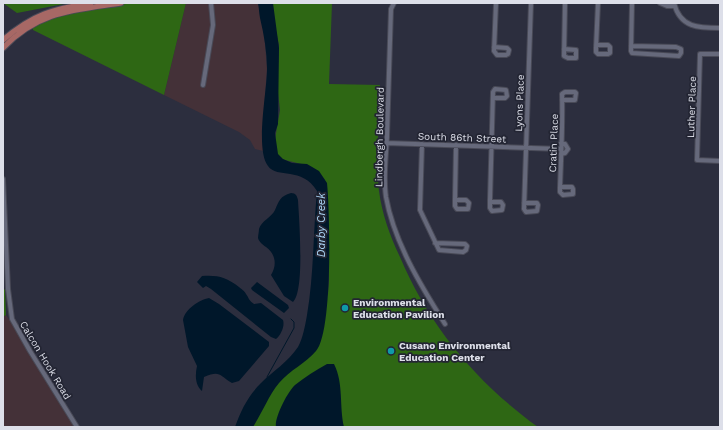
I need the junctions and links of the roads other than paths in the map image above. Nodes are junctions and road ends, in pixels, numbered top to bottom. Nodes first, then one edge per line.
1 (91, 3) edge
2 (121, 3) edge
3 (211, 3) edge
4 (389, 3) edge
5 (394, 3) edge
6 (496, 3) edge
7 (530, 3) edge
8 (565, 3) edge
9 (598, 3) edge
10 (632, 3) edge
11 (660, 3) edge
12 (674, 4) edge
13 (391, 9) junction
14 (720, 28) edge
15 (3, 40) edge
16 (596, 45) dead end
17 (494, 46) dead end
18 (631, 46) junction
19 (3, 48) edge
20 (564, 49) dead end
21 (720, 54) edge
22 (203, 85) dead end
23 (492, 98) dead end
24 (562, 100) dead end
25 (386, 143) junction
26 (422, 144) junction
27 (456, 145) junction
28 (491, 146) junction
29 (526, 147) junction
30 (561, 151) junction
31 (720, 161) edge
32 (3, 179) edge
33 (560, 187) dead end
34 (455, 200) dead end
35 (490, 202) dead end
36 (524, 203) dead end
37 (435, 243) junction
38 (3, 286) edge
39 (8, 289) junction
40 (445, 324) dead end
41 (77, 427) edge

1 - 15 main road
2 - 19 main road
3 - 22 street
4 - 13 street, Lindbergh Boulevard
5 - 13 street, Lindbergh Boulevard
6 - 17 street
7 - 29 street, Lyons Place
8 - 20 street
9 - 16 street
10 - 18 street
11 - 12 street
12 - 14 street
13 - 25 street, Lindbergh Boulevard
18 - 18 street
21 - 31 street, Luther Place
23 - 28 street
24 - 30 street, Cratin Place
25 - 26 street, South 86th Street
25 - 40 street, Lindbergh Boulevard
26 - 27 street, South 86th Street
26 - 37 street
27 - 28 street, South 86th Street
27 - 34 street
28 - 29 street, South 86th Street
28 - 35 street
29 - 30 street, South 86th Street
29 - 36 street, Lyons Place
30 - 33 street, Cratin Place
32 - 39 street, Calcon Hook Road
37 - 37 street
38 - 39 street
39 - 41 street, Calcon Hook Road

